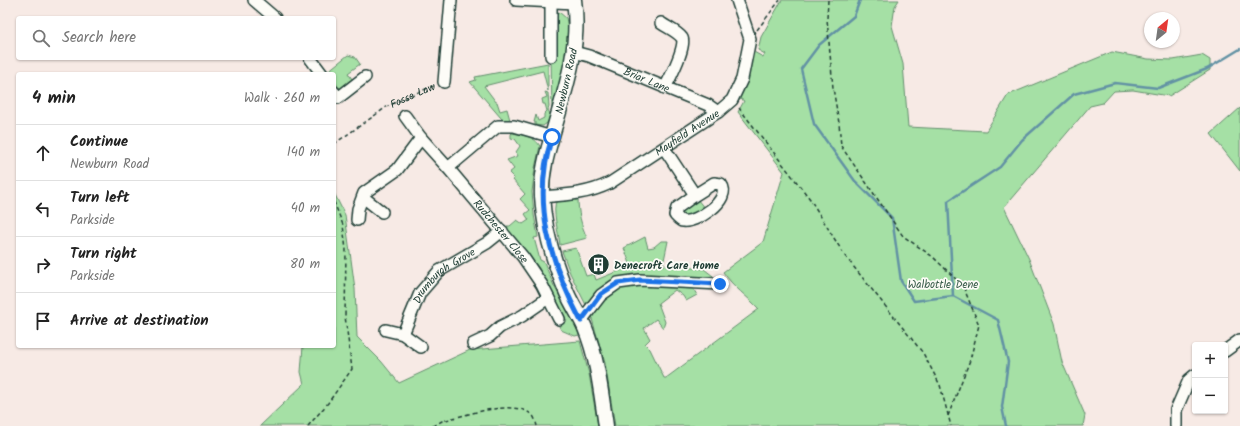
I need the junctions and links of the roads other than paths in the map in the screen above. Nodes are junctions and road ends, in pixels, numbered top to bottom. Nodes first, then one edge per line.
1 (254, 0) edge
2 (451, 0) edge
3 (516, 0) edge
4 (737, 0) edge
5 (551, 1) edge
6 (574, 1) edge
7 (273, 16) edge
8 (661, 23) dead end
9 (574, 52) junction
10 (551, 56) dead end
11 (312, 60) edge
12 (320, 72) edge
13 (365, 76) dead end
14 (444, 82) road end
15 (665, 88) junction
16 (336, 95) edge
17 (718, 112) junction
18 (405, 116) dead end
19 (552, 137) junction
20 (421, 138) junction
21 (664, 148) junction
22 (448, 168) junction
23 (695, 195) dead end
24 (363, 197) junction
25 (542, 197) junction
26 (382, 212) dead end
27 (357, 220) dead end
28 (502, 231) junction
29 (720, 284) dead end
30 (548, 298) junction
31 (559, 320) dead end
32 (581, 321) junction
33 (386, 330) dead end
34 (403, 334) junction
35 (1240, 340) edge
36 (473, 344) dead end
37 (421, 347) dead end
38 (1228, 350) edge
39 (1192, 378) edge
40 (606, 426) edge
41 (1176, 426) edge

1 - 7 street
2 - 14 street, Fosse Law
3 - 5 street
4 - 17 street, Mayfield Avenue
5 - 6 street
5 - 10 street
6 - 9 main road, Newburn Road
8 - 15 street
9 - 15 street, Briar Lane
9 - 19 main road, Newburn Road
11 - 12 street
13 - 16 street
15 - 17 street, Briar Lane
17 - 21 street, Mayfield Avenue
18 - 20 street, Rudchester Close
19 - 22 street
19 - 25 main road, Newburn Road
20 - 22 street, Rudchester Close
20 - 24 street
21 - 23 street
21 - 25 street, Mayfield Avenue
22 - 28 street, Rudchester Close
24 - 26 street
24 - 27 street
25 - 32 main road, Newburn Road
28 - 30 street, Rudchester Close
28 - 34 street, Drumburgh Grove
29 - 32 street
30 - 31 street, Rudchester Close
30 - 36 street
32 - 40 main road, Newburn Road
33 - 34 street
34 - 37 street
35 - 38 street
39 - 41 street

